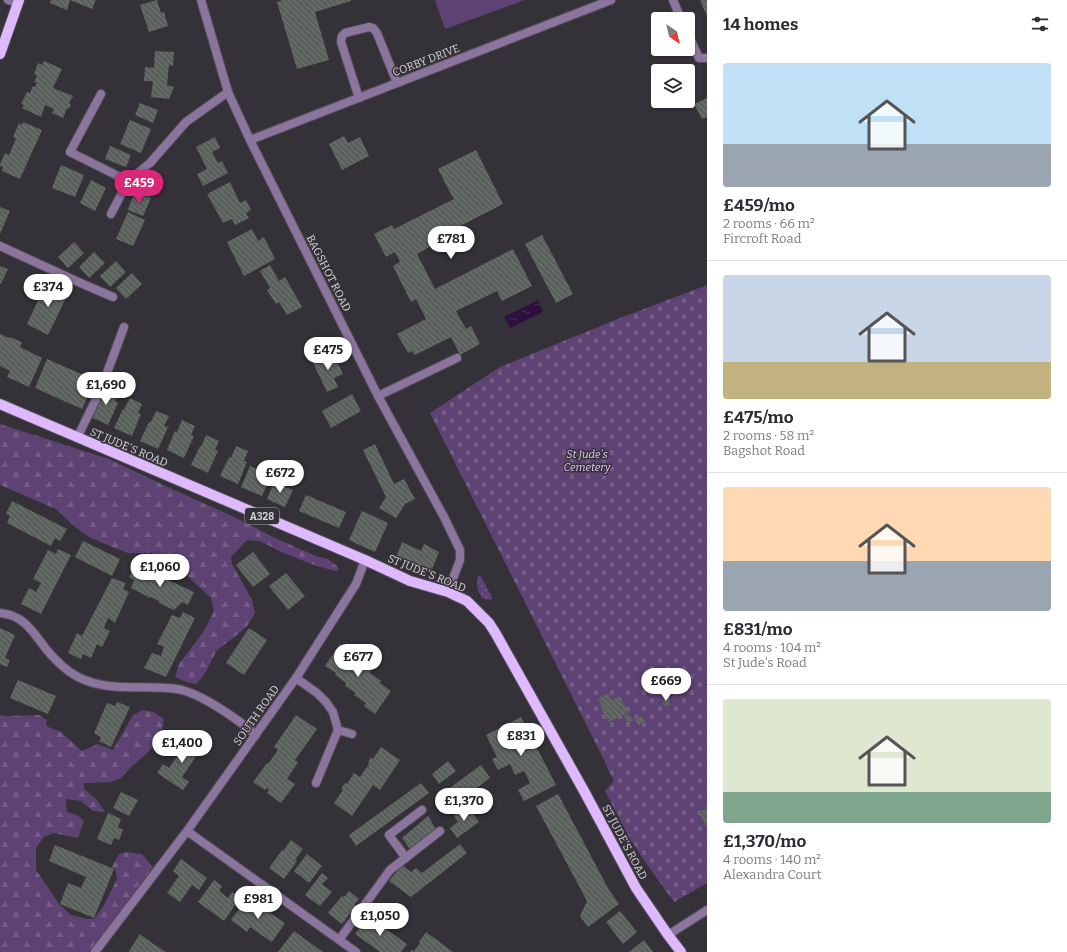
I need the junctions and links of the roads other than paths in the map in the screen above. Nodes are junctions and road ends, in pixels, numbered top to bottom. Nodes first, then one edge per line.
1 (8, 0) edge
2 (201, 0) edge
3 (610, 0) edge
4 (673, 0) edge
5 (18, 2) edge
6 (678, 12) edge
7 (695, 49) edge
8 (0, 54) edge
9 (707, 58) edge
10 (397, 83) junction
11 (228, 92) junction
12 (101, 94) dead end
13 (359, 98) junction
14 (250, 140) junction
15 (128, 181) junction
16 (111, 214) dead end
17 (0, 246) edge
18 (113, 297) dead end
19 (124, 327) dead end
20 (457, 358) dead end
21 (378, 396) junction
22 (0, 404) edge
23 (77, 438) junction
24 (365, 560) junction
25 (448, 592) junction
26 (0, 613) edge
27 (296, 678) junction
28 (338, 730) junction
29 (352, 734) dead end
30 (256, 735) junction
31 (316, 783) dead end
32 (422, 810) dead end
33 (187, 831) junction
34 (440, 831) dead end
35 (406, 858) junction
36 (707, 910) edge
37 (668, 935) junction
38 (339, 940) junction
39 (95, 952) edge
40 (356, 952) edge
41 (681, 952) edge

1 - 5 street
2 - 11 street, BAGSHOT ROAD
3 - 10 street, CORBY DRIVE
4 - 6 street
5 - 8 main road
7 - 9 street
10 - 13 street, CORBY DRIVE
10 - 13 street
11 - 14 street, BAGSHOT ROAD
11 - 15 street
12 - 15 street
13 - 14 street, CORBY DRIVE
14 - 21 street, BAGSHOT ROAD
15 - 16 street
17 - 18 street
19 - 23 street
20 - 21 street
21 - 25 street, BAGSHOT ROAD
22 - 23 main road, ST JUDE'S ROAD / A328
23 - 24 main road, ST JUDE'S ROAD / A328
24 - 25 main road, ST JUDE'S ROAD / A328
24 - 27 street, SOUTH ROAD
25 - 37 main road, ST JUDE'S ROAD / A328
26 - 30 street
27 - 28 street
27 - 30 street, SOUTH ROAD
28 - 29 street
28 - 31 street
30 - 33 street, SOUTH ROAD
32 - 35 street
33 - 38 street
33 - 39 street, SOUTH ROAD
34 - 35 street
35 - 38 street
36 - 37 street
37 - 41 main road, ST JUDE'S ROAD / A328
38 - 40 street

